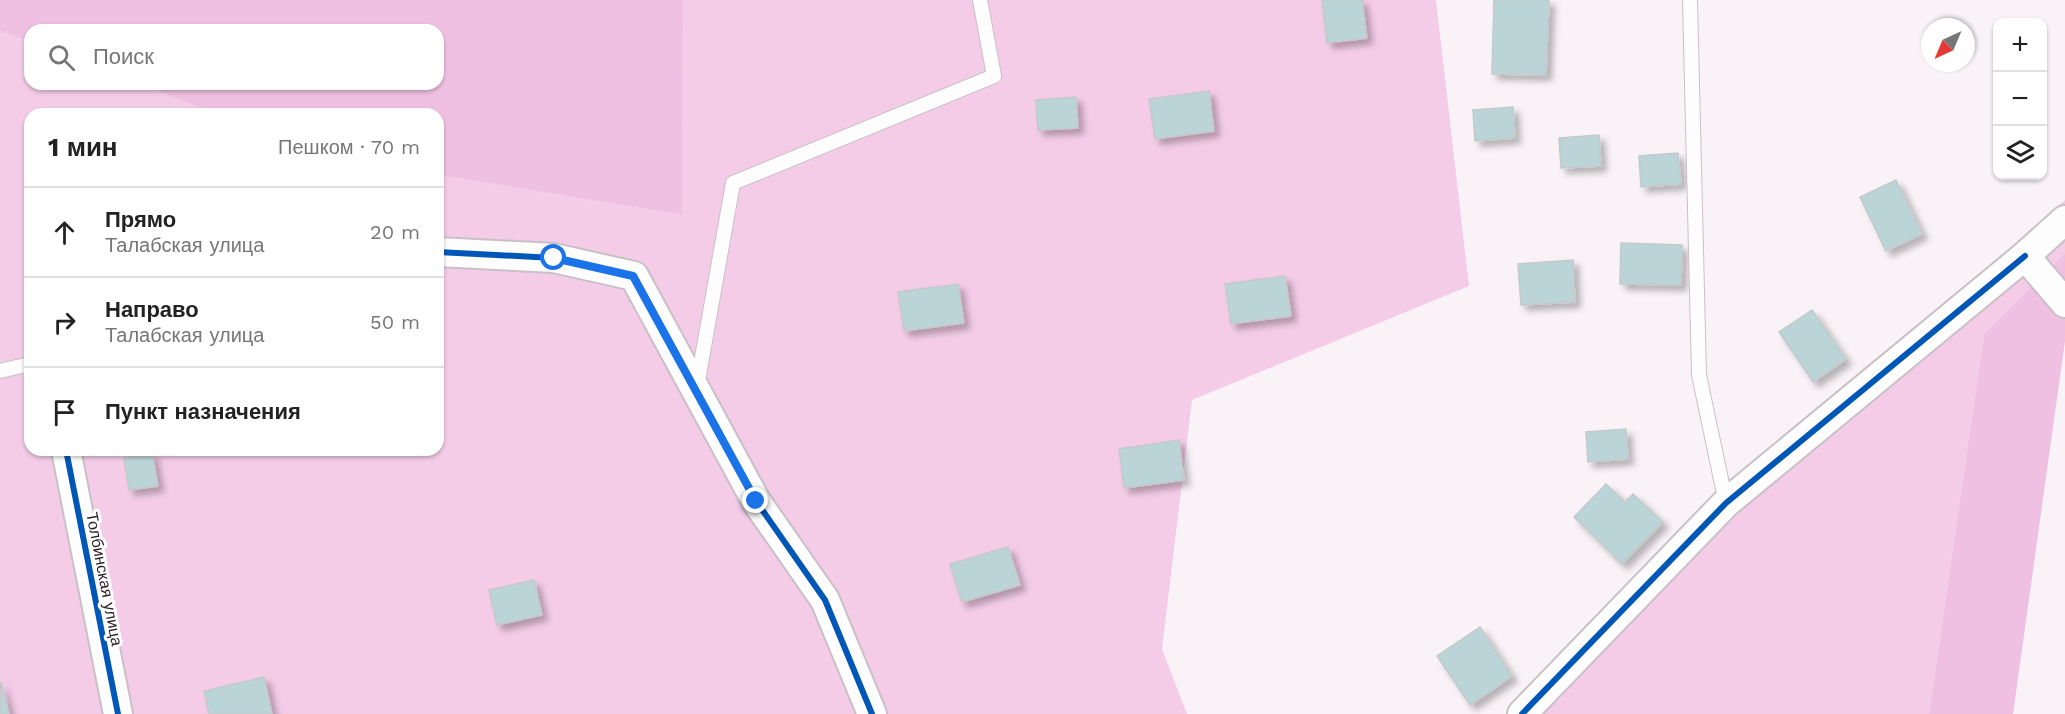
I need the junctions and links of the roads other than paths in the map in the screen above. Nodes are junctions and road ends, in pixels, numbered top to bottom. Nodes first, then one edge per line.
1 (980, 0) edge
2 (1690, 0) edge
3 (2065, 220) edge
4 (444, 252) edge
5 (2025, 256) junction
6 (2065, 303) edge
7 (24, 365) edge
8 (0, 370) edge
9 (696, 388) junction
10 (67, 456) edge
11 (1726, 503) junction
12 (118, 714) edge
13 (872, 714) edge
14 (1522, 714) edge

1 - 9 lane
2 - 11 lane
3 - 5 street
4 - 9 street
5 - 6 street
5 - 11 street
7 - 8 lane
9 - 13 street
10 - 12 street, Толбинская улица
11 - 14 street

